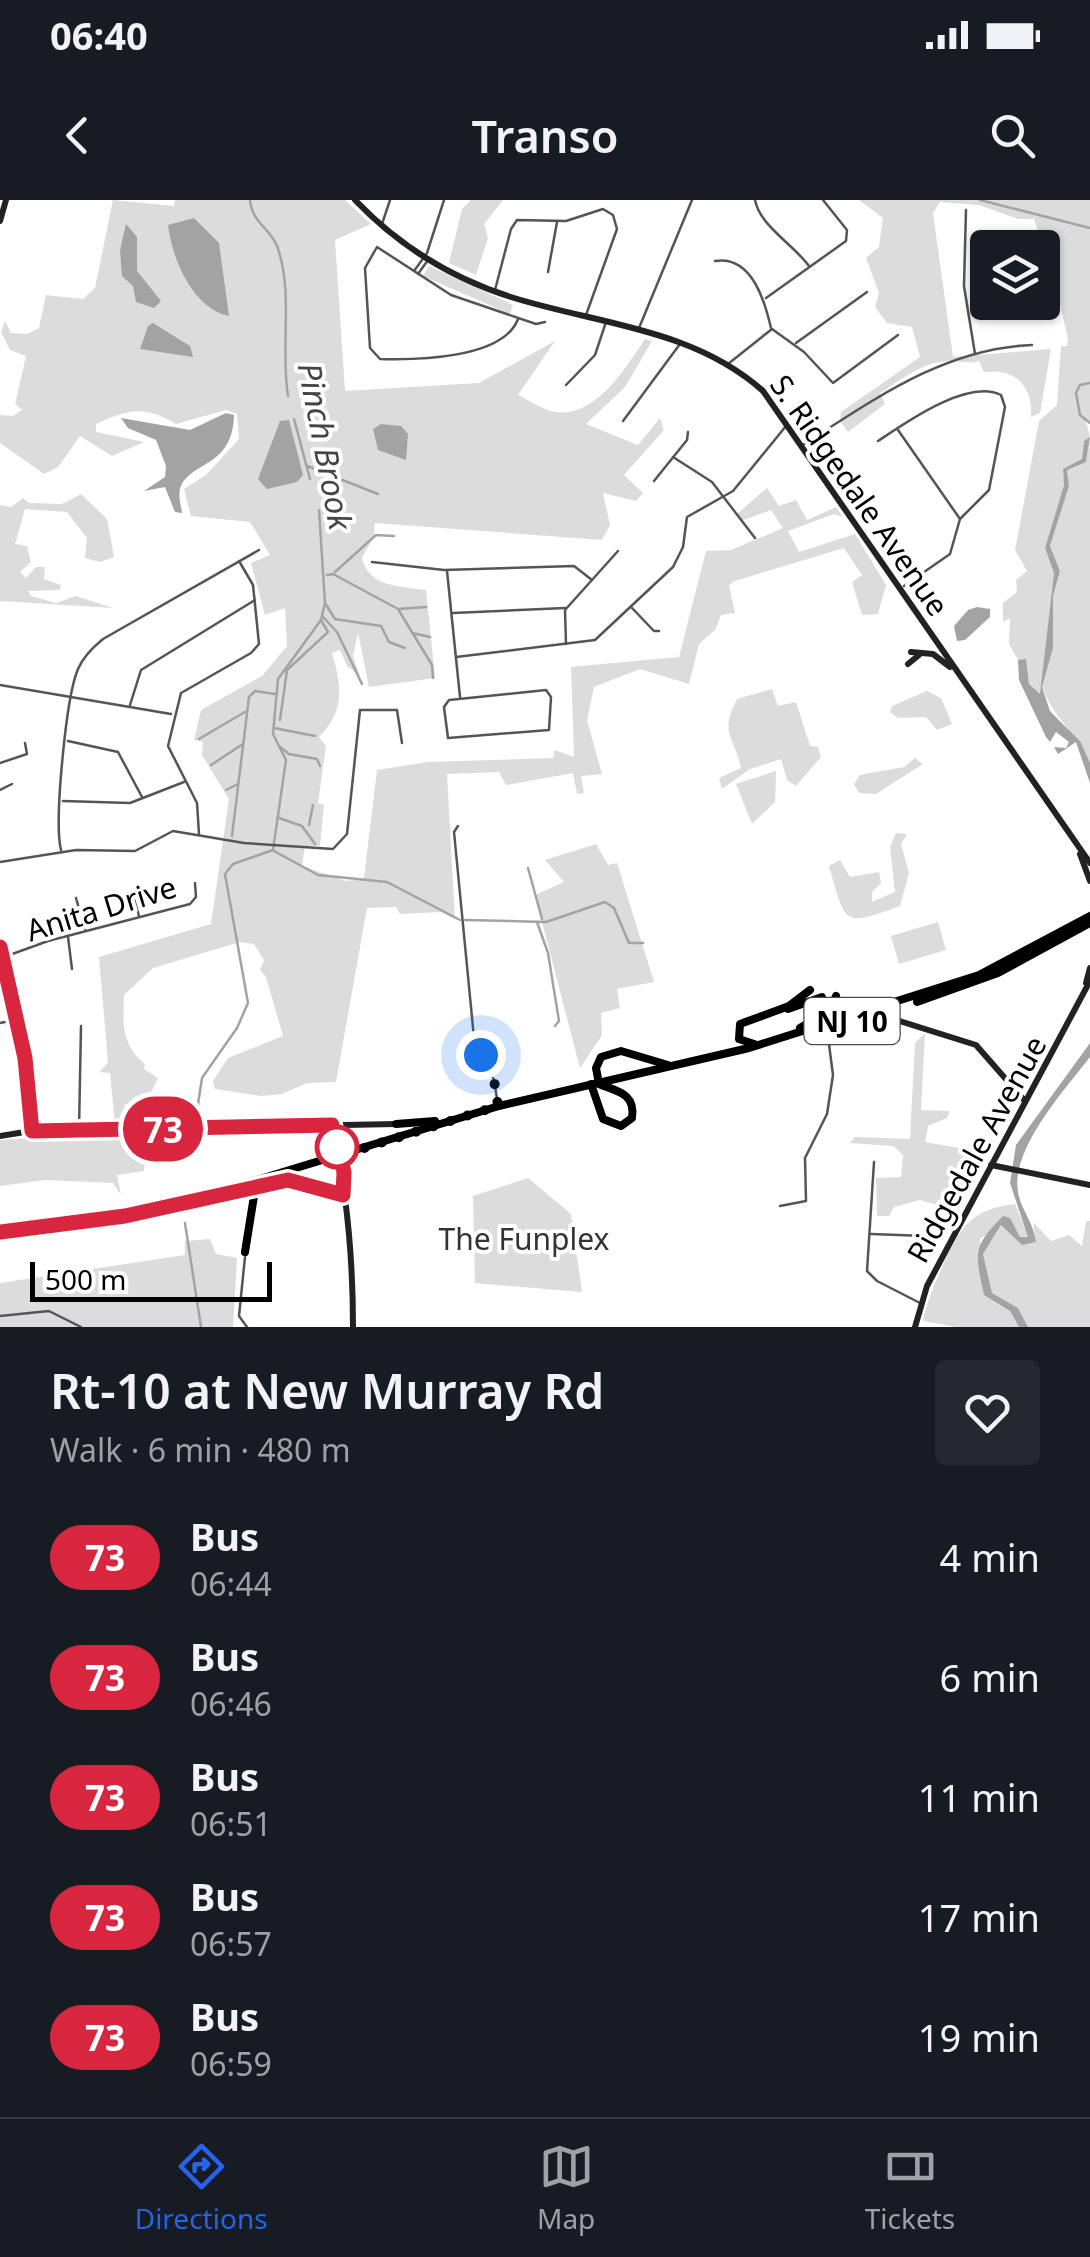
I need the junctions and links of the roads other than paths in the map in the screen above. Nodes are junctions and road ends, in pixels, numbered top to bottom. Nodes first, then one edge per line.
1 (355, 200) edge
2 (390, 200) edge
3 (444, 200) edge
4 (692, 200) edge
5 (755, 200) edge
6 (823, 200) edge
7 (3, 204) edge
8 (966, 210) dead end
9 (557, 220) junction
10 (0, 221) edge
11 (382, 225) junction
12 (426, 258) junction
13 (715, 261) dead end
14 (810, 268) junction
15 (548, 272) dead end
16 (416, 274) junction
17 (495, 292) junction
18 (867, 292) dead end
19 (766, 298) junction
20 (585, 316) junction
21 (518, 319) junction
22 (606, 321) junction
23 (545, 322) dead end
24 (639, 330) junction
25 (772, 330) junction
26 (898, 334) dead end
27 (681, 342) junction
28 (794, 344) junction
29 (1032, 345) dead end
30 (975, 355) junction
31 (727, 365) junction
32 (566, 385) dead end
33 (622, 422) dead end
34 (788, 425) junction
35 (897, 428) junction
36 (688, 432) dead end
37 (878, 441) dead end
38 (802, 445) junction
39 (673, 456) junction
40 (654, 481) dead end
41 (724, 498) junction
42 (960, 519) junction
43 (755, 538) dead end
44 (260, 550) dead end
45 (618, 551) dead end
46 (238, 559) junction
47 (372, 562) dead end
48 (447, 570) junction
49 (592, 580) junction
50 (899, 588) junction
51 (256, 600) junction
52 (631, 606) junction
53 (567, 608) junction
54 (451, 613) junction
55 (659, 631) dead end
56 (566, 646) junction
57 (911, 652) dead end
58 (920, 654) junction
59 (456, 657) junction
60 (908, 664) dead end
61 (0, 685) edge
62 (970, 690) junction
63 (72, 697) junction
64 (460, 699) junction
65 (130, 706) junction
66 (174, 714) junction
67 (67, 741) junction
68 (26, 742) dead end
69 (402, 743) dead end
70 (0, 764) edge
71 (184, 782) junction
72 (12, 784) dead end
73 (0, 790) edge
74 (143, 798) junction
75 (61, 801) junction
76 (458, 826) dead end
77 (199, 835) junction
78 (1076, 843) junction
79 (62, 852) junction
80 (0, 862) edge
81 (1090, 863) edge
82 (1090, 881) edge
83 (195, 883) dead end
84 (76, 898) dead end
85 (134, 899) dead end
86 (1090, 916) edge
87 (139, 917) junction
88 (1090, 927) edge
89 (85, 931) junction
90 (68, 936) junction
91 (0, 948) edge
92 (2, 958) edge
93 (1090, 968) edge
94 (72, 970) dead end
95 (3, 978) edge
96 (1090, 981) edge
97 (810, 990) dead end
98 (1083, 994) junction
99 (774, 1012) junction
100 (877, 1014) junction
101 (17, 1020) junction
102 (0, 1023) edge
103 (81, 1026) dead end
104 (827, 1029) junction
105 (784, 1038) junction
106 (758, 1045) junction
107 (670, 1066) junction
108 (596, 1085) junction
109 (1024, 1101) junction
110 (498, 1106) junction
111 (449, 1120) junction
112 (396, 1124) joint
113 (332, 1125) junction
114 (78, 1130) junction
115 (32, 1131) junction
116 (0, 1136) edge
117 (340, 1158) junction
118 (874, 1162) dead end
119 (991, 1165) junction
120 (277, 1181) junction
121 (264, 1185) junction
122 (1090, 1185) edge
123 (240, 1192) junction
124 (343, 1195) junction
125 (780, 1206) dead end
126 (0, 1230) edge
127 (868, 1233) junction
128 (924, 1236) dead end
129 (245, 1252) junction
130 (920, 1303) junction
131 (0, 1316) edge
132 (81, 1327) edge
133 (247, 1327) edge
134 (352, 1327) edge
135 (915, 1327) edge

1 - 11 main road, S. Ridgedale Avenue
2 - 11 street
3 - 12 street
4 - 24 street
5 - 14 street
6 - 14 street
7 - 10 main road
8 - 30 street
9 - 15 street
9 - 17 street
9 - 20 street
11 - 12 main road, S. Ridgedale Avenue
12 - 16 street
12 - 17 main road, S. Ridgedale Avenue
13 - 19 street
14 - 19 street
16 - 21 street
16 - 21 street
17 - 20 main road, S. Ridgedale Avenue
18 - 28 street
19 - 25 street
20 - 22 main road, S. Ridgedale Avenue
21 - 23 street
22 - 24 main road, S. Ridgedale Avenue
22 - 32 street
24 - 27 main road, S. Ridgedale Avenue
25 - 28 street
25 - 31 street
26 - 28 street
27 - 31 main road, S. Ridgedale Avenue
27 - 33 street
29 - 30 street
30 - 38 street
31 - 34 main road, S. Ridgedale Avenue
34 - 38 main road, S. Ridgedale Avenue
34 - 41 street
35 - 37 street
35 - 42 street
35 - 42 street
36 - 39 street
38 - 50 main road, S. Ridgedale Avenue
39 - 40 street
39 - 41 street
41 - 43 street
41 - 52 street
42 - 50 street
44 - 46 street
45 - 49 street
46 - 51 street
46 - 63 street
47 - 48 street
48 - 49 street
48 - 54 street
49 - 53 street
50 - 62 main road, S. Ridgedale Avenue
51 - 65 street
51 - 66 street
52 - 55 street
52 - 56 street
53 - 54 street
53 - 56 street
54 - 59 street
56 - 59 street
57 - 58 main road
58 - 60 main road
58 - 62 main road
59 - 64 street
61 - 63 street
62 - 78 main road
63 - 65 street
63 - 67 street
64 - 64 street
65 - 66 street
66 - 71 street
67 - 74 street
67 - 75 street
68 - 70 street
69 - 77 street
71 - 74 street
71 - 77 street
72 - 73 street
74 - 75 street
75 - 79 street
76 - 110 street
77 - 79 street
78 - 81 main road
78 - 82 main road
79 - 80 street
83 - 87 street, Anita Drive
84 - 89 street
85 - 87 street
86 - 105 main road, NJ 10
87 - 89 street, Anita Drive
88 - 100 main road, NJ 10
89 - 90 street, Anita Drive
90 - 92 street, Anita Drive
90 - 94 street
91 - 92 main road
92 - 95 main road
93 - 98 main road, Ridgedale Avenue
95 - 101 main road
96 - 98 main road, Ridgedale Avenue
97 - 99 main road
98 - 109 main road, Ridgedale Avenue
99 - 105 main road
99 - 106 main road
100 - 104 main road, NJ 10
100 - 109 main road
101 - 102 street
101 - 115 main road
103 - 114 street
104 - 108 main road, NJ 10
104 - 125 street
105 - 106 main road, NJ 10
106 - 107 main road, NJ 10
107 - 108 main road, NJ 10
107 - 108 main road
108 - 108 main road
108 - 110 main road, NJ 10
108 - 117 main road, NJ 10
109 - 119 main road, Ridgedale Avenue
110 - 111 main road, NJ 10
111 - 112 main road
111 - 117 main road, NJ 10
112 - 113 main road
113 - 114 main road
113 - 117 main road
114 - 115 main road
115 - 116 main road
117 - 120 main road, NJ 10
117 - 124 main road
117 - 126 main road, NJ 10
118 - 127 street
119 - 122 main road
119 - 130 main road, Ridgedale Avenue
120 - 121 main road, NJ 10
120 - 124 main road
121 - 123 main road, NJ 10
121 - 129 main road
123 - 126 main road, NJ 10
123 - 129 main road
124 - 134 main road
127 - 128 street
127 - 130 street
129 - 133 street
130 - 135 main road, Ridgedale Avenue
131 - 132 street

